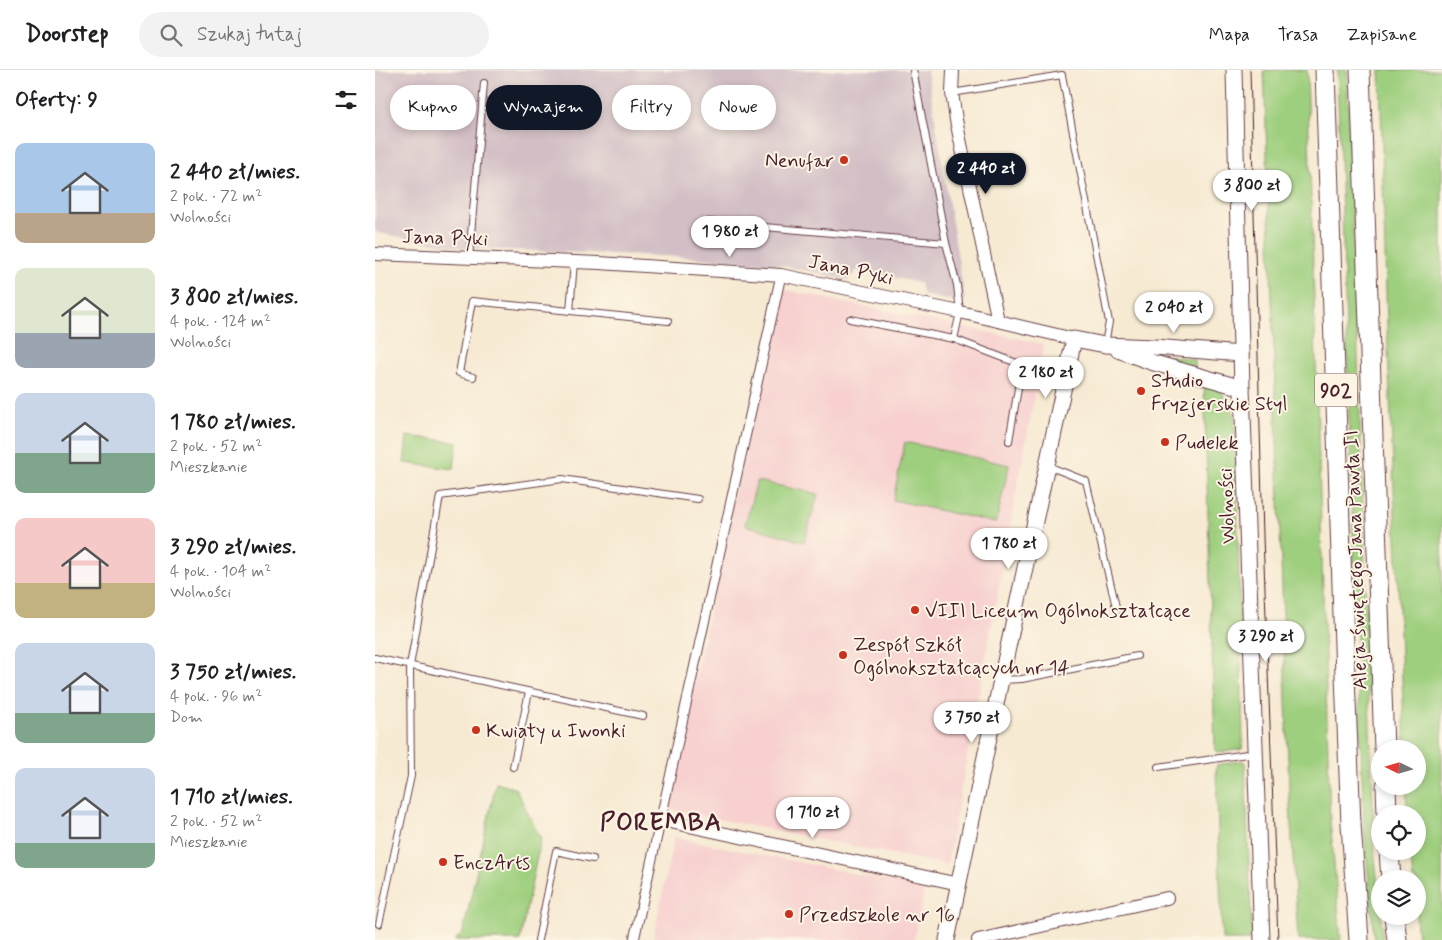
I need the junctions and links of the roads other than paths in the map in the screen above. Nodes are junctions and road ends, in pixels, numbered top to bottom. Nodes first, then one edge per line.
1 (913, 70) edge
2 (953, 70) edge
3 (1234, 70) edge
4 (1325, 70) edge
5 (1360, 70) edge
6 (484, 83) dead end
7 (952, 92) junction
8 (709, 222) dead end
9 (946, 243) junction
10 (375, 254) edge
11 (469, 258) junction
12 (574, 262) junction
13 (781, 274) junction
14 (570, 311) junction
15 (960, 312) junction
16 (851, 319) dead end
17 (668, 321) dead end
18 (998, 321) junction
19 (954, 339) junction
20 (1074, 339) junction
21 (1105, 345) junction
22 (1241, 354) junction
23 (473, 376) dead end
24 (1242, 388) junction
25 (1009, 441) dead end
26 (1046, 466) junction
27 (698, 499) dead end
28 (1117, 611) dead end
29 (1137, 656) dead end
30 (375, 658) edge
31 (411, 666) junction
32 (1001, 680) junction
33 (529, 692) junction
34 (643, 716) dead end
35 (1384, 740) edge
36 (1255, 753) junction
37 (513, 767) dead end
38 (1158, 767) dead end
39 (661, 820) junction
40 (593, 859) dead end
41 (959, 884) junction
42 (1167, 898) dead end
43 (379, 924) dead end
44 (1396, 925) edge
45 (538, 940) edge
46 (634, 940) edge
47 (947, 940) edge
48 (978, 940) edge
49 (1262, 940) edge
50 (1359, 940) edge
51 (1397, 940) edge

1 - 9 lane
2 - 7 street
3 - 22 street, Wolności
4 - 50 main road, Aleja świętego Jana Pawła II / 902
5 - 35 main road, Aleja świętego Jana Pawła II / 902
6 - 11 lane
7 - 18 street
7 - 21 lane
8 - 9 lane
9 - 15 lane
10 - 11 street, Jana Pyki
11 - 12 street, Jana Pyki
12 - 13 street, Jana Pyki
12 - 14 lane
13 - 15 street, Jana Pyki
13 - 39 street
14 - 17 lane
14 - 23 lane
15 - 18 street, Jana Pyki
15 - 19 lane
16 - 19 lane
18 - 20 street, Jana Pyki
19 - 25 lane
20 - 21 street, Jana Pyki
20 - 26 street
21 - 22 street, Jana Pyki
21 - 24 street, Jana Pyki
22 - 24 street, Wolności
24 - 36 street, Wolności
26 - 28 lane
26 - 32 street
27 - 31 lane
29 - 32 lane
30 - 31 lane
31 - 33 lane
31 - 43 lane
32 - 41 street
33 - 34 lane
33 - 37 lane
36 - 38 lane
36 - 49 street, Wolności
39 - 41 street
39 - 46 street
40 - 45 lane
41 - 47 street
42 - 48 street
44 - 51 main road

